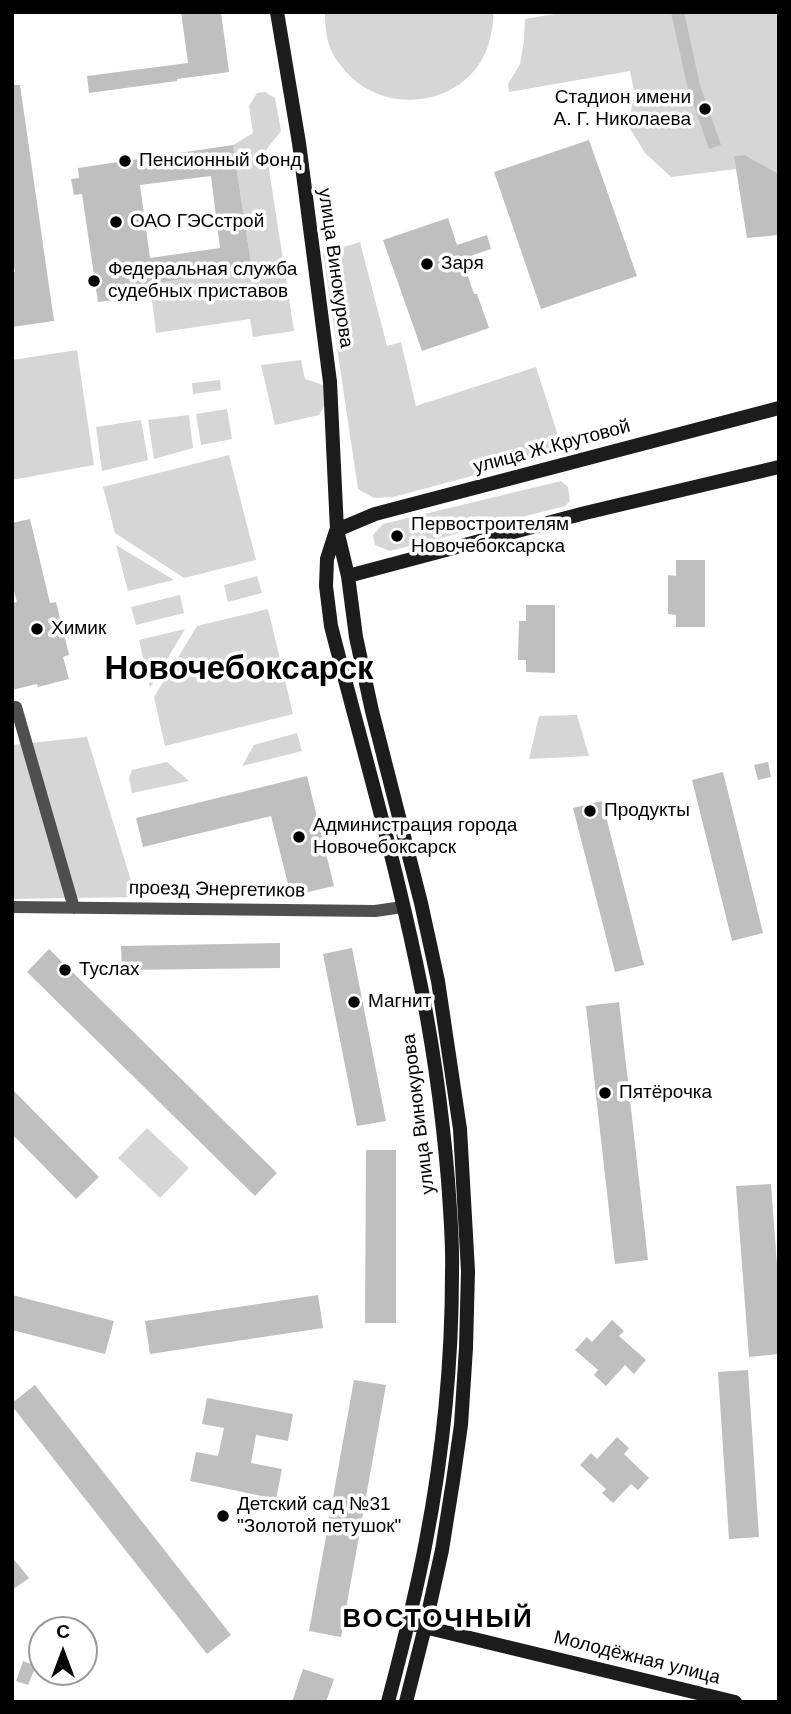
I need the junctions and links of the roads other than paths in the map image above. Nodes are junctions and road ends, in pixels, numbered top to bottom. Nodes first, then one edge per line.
1 (277, 12) edge
2 (779, 408) edge
3 (779, 467) edge
4 (337, 530) junction
5 (348, 576) junction
6 (16, 707) dead end
7 (421, 902) junction
8 (12, 907) edge
9 (403, 907) junction
10 (74, 908) junction
11 (460, 1129) junction
12 (444, 1130) junction
13 (450, 1348) junction
14 (467, 1348) junction
15 (408, 1623) junction
16 (425, 1628) junction
17 (388, 1702) edge
18 (406, 1702) edge
19 (735, 1702) edge

1 - 4 main road, улица Винокурова
2 - 4 main road, улица Ж.Крутовой
3 - 5 main road
4 - 5 main road, улица Винокурова
4 - 9 main road, улица Винокурова
5 - 7 main road, улица Винокурова
6 - 10 street
7 - 9 main road, проезд Энергетиков
7 - 11 main road, улица Винокурова
8 - 10 street, проезд Энергетиков
9 - 10 street, проезд Энергетиков
9 - 12 main road, улица Винокурова
11 - 12 main road
11 - 14 main road, улица Винокурова
12 - 13 main road, улица Винокурова
13 - 14 main road
13 - 15 main road, улица Винокурова
14 - 16 main road, улица Винокурова
15 - 16 main road, Молодёжная улица
15 - 17 main road, улица Винокурова
16 - 18 main road, улица Винокурова
16 - 19 main road, Молодёжная улица

